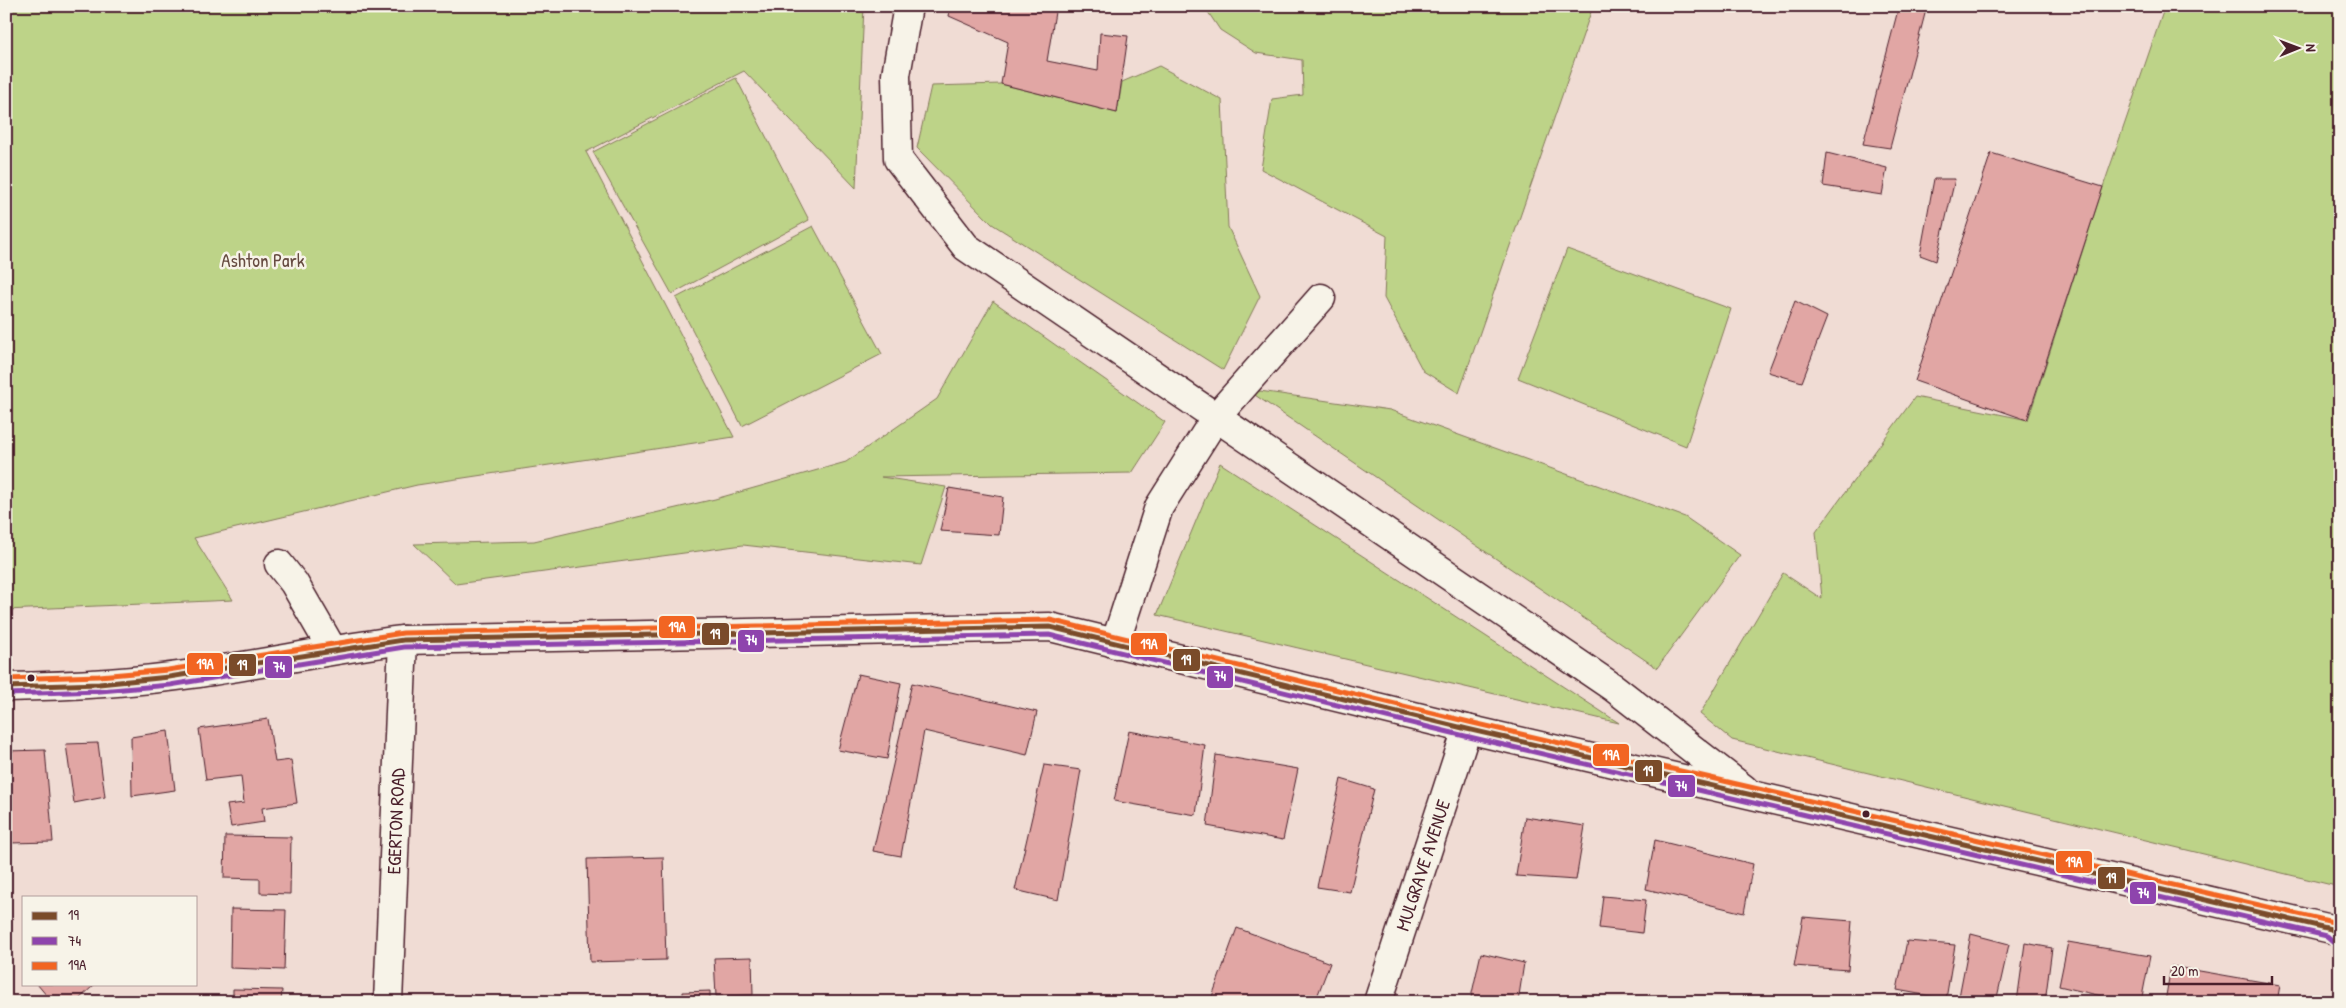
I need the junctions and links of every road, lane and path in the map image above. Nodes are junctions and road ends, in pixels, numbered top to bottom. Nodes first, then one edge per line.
1 (908, 6) edge
2 (1321, 298) dead end
3 (1216, 417) junction
4 (279, 564) dead end
5 (403, 640) junction
6 (1115, 644) junction
7 (332, 649) junction
8 (6, 687) edge
9 (1467, 729) junction
10 (1751, 795) junction
11 (2337, 932) edge
12 (388, 1002) edge
13 (1378, 1002) edge

1 - 3 street
2 - 3 street
3 - 6 street
3 - 10 street
4 - 7 street
5 - 6 street
5 - 7 street
5 - 12 street, EGERTON ROAD
6 - 9 street
7 - 8 street
9 - 10 street
9 - 13 street, MULGRAVE AVENUE
10 - 11 street

